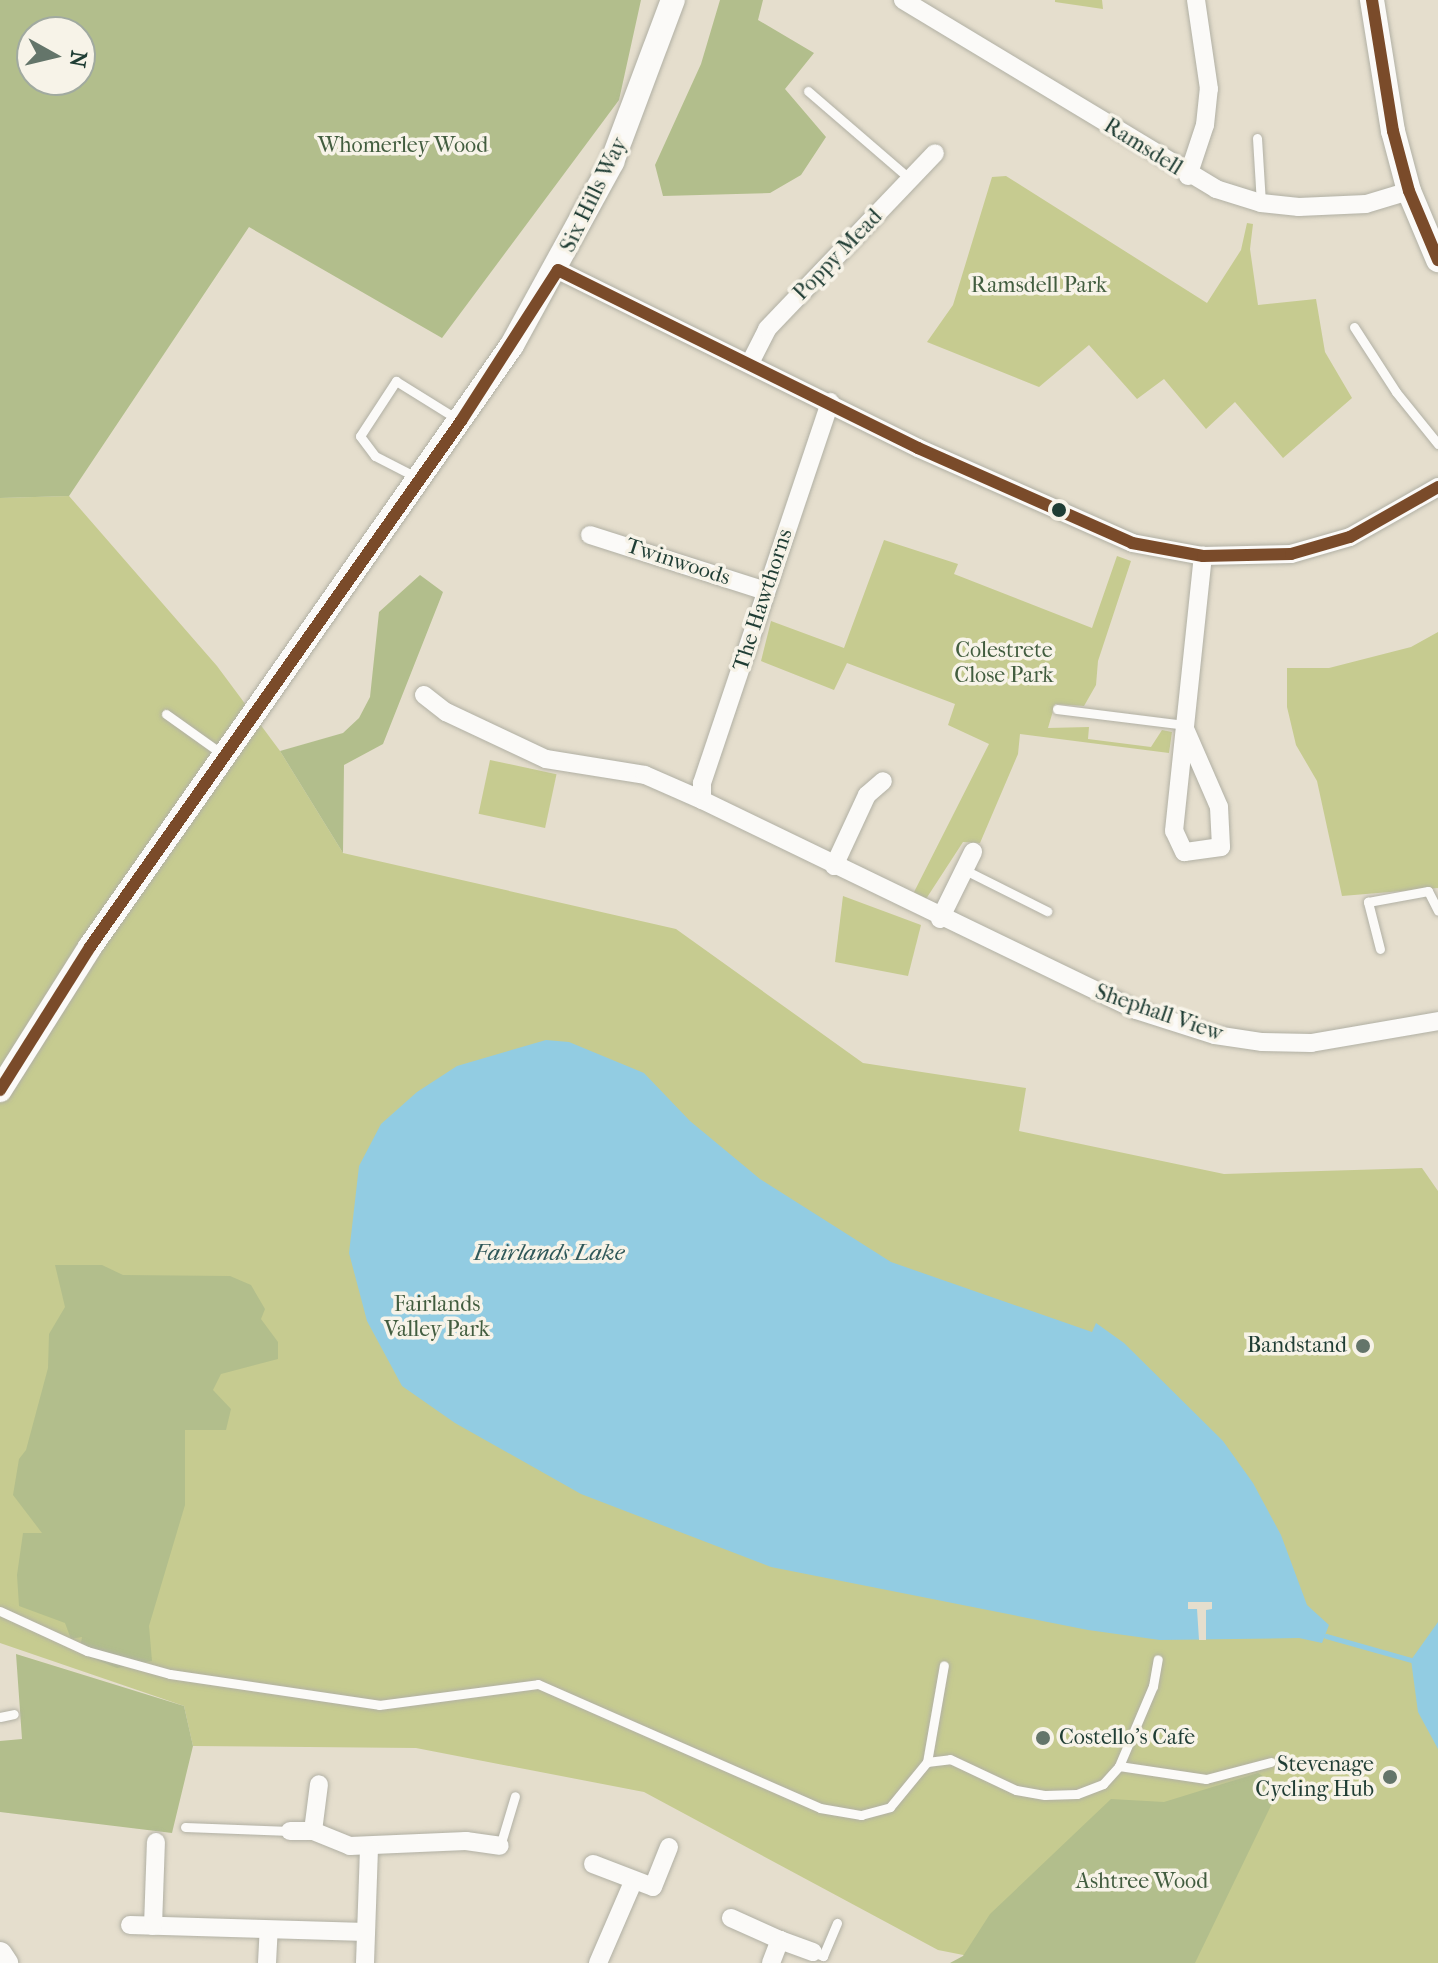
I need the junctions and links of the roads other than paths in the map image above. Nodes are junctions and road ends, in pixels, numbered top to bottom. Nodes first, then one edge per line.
1 (673, 0) edge
2 (903, 0) edge
3 (1196, 0) edge
4 (1372, 0) edge
5 (808, 91) dead end
6 (1257, 138) dead end
7 (935, 153) dead end
8 (1188, 176) junction
9 (910, 179) junction
10 (1409, 191) junction
11 (1261, 203) junction
12 (1438, 260) edge
13 (558, 270) junction
14 (1354, 327) dead end
15 (750, 363) junction
16 (830, 402) junction
17 (461, 421) junction
18 (1438, 444) edge
19 (419, 479) junction
20 (1438, 487) edge
21 (590, 535) dead end
22 (1203, 556) junction
23 (765, 591) junction
24 (424, 695) dead end
25 (1057, 709) dead end
26 (166, 714) dead end
27 (1186, 728) junction
28 (224, 756) junction
29 (883, 781) dead end
30 (702, 800) junction
31 (973, 852) dead end
32 (834, 866) junction
33 (965, 870) junction
34 (1047, 911) dead end
35 (1438, 911) edge
36 (940, 919) junction
37 (1380, 949) dead end
38 (1438, 1021) edge
39 (0, 1090) edge
40 (0, 1611) edge
41 (1158, 1659) dead end
42 (944, 1665) dead end
43 (14, 1714) dead end
44 (0, 1717) edge
45 (927, 1762) junction
46 (1271, 1762) dead end
47 (1119, 1766) junction
48 (319, 1784) dead end
49 (515, 1796) dead end
50 (185, 1827) dead end
51 (290, 1831) joint
52 (313, 1831) junction
53 (156, 1842) dead end
54 (500, 1846) joint
55 (369, 1847) junction
56 (669, 1847) dead end
57 (593, 1864) dead end
58 (634, 1880) junction
59 (731, 1918) dead end
60 (837, 1923) dead end
61 (130, 1925) dead end
62 (153, 1926) junction
63 (269, 1930) junction
64 (366, 1932) junction
65 (780, 1940) junction
66 (813, 1952) joint
67 (0, 1954) edge
68 (6, 1963) edge
69 (267, 1963) edge
70 (365, 1963) edge
71 (598, 1963) edge
72 (771, 1963) edge

1 - 13 street, Six Hills Way
2 - 8 street, Ramsdell
3 - 8 street
4 - 10 street
5 - 9 lane
6 - 11 lane
7 - 9 street, Poppy Mead
8 - 11 street, Ramsdell
9 - 15 street, Poppy Mead
10 - 11 street, Ramsdell
10 - 12 street
13 - 15 street
13 - 17 street, Six Hills Way
14 - 18 lane
15 - 16 street
16 - 22 street
16 - 23 street, The Hawthorns
17 - 19 street, Six Hills Way
17 - 19 lane
19 - 28 street, Six Hills Way
20 - 22 street
21 - 23 street, Twinwoods
22 - 27 street
23 - 30 street, The Hawthorns
24 - 30 street, Shephall View
25 - 27 lane
26 - 28 lane
27 - 27 street
28 - 39 street, Six Hills Way
29 - 32 street
30 - 32 street, Shephall View
31 - 33 street
32 - 36 street, Shephall View
33 - 34 lane
33 - 36 street
35 - 37 lane
36 - 38 street, Shephall View
40 - 45 lane
41 - 47 lane
42 - 45 lane
43 - 44 lane
45 - 47 lane
46 - 47 lane
48 - 52 street
49 - 54 lane
50 - 51 lane
51 - 52 street
52 - 55 street
53 - 62 street
54 - 55 street
55 - 64 street
56 - 58 street
57 - 58 street
58 - 71 street
59 - 65 street
60 - 66 lane
61 - 62 street
62 - 63 street
63 - 64 street
63 - 69 street
64 - 70 street
65 - 66 street
65 - 72 street
67 - 68 street

